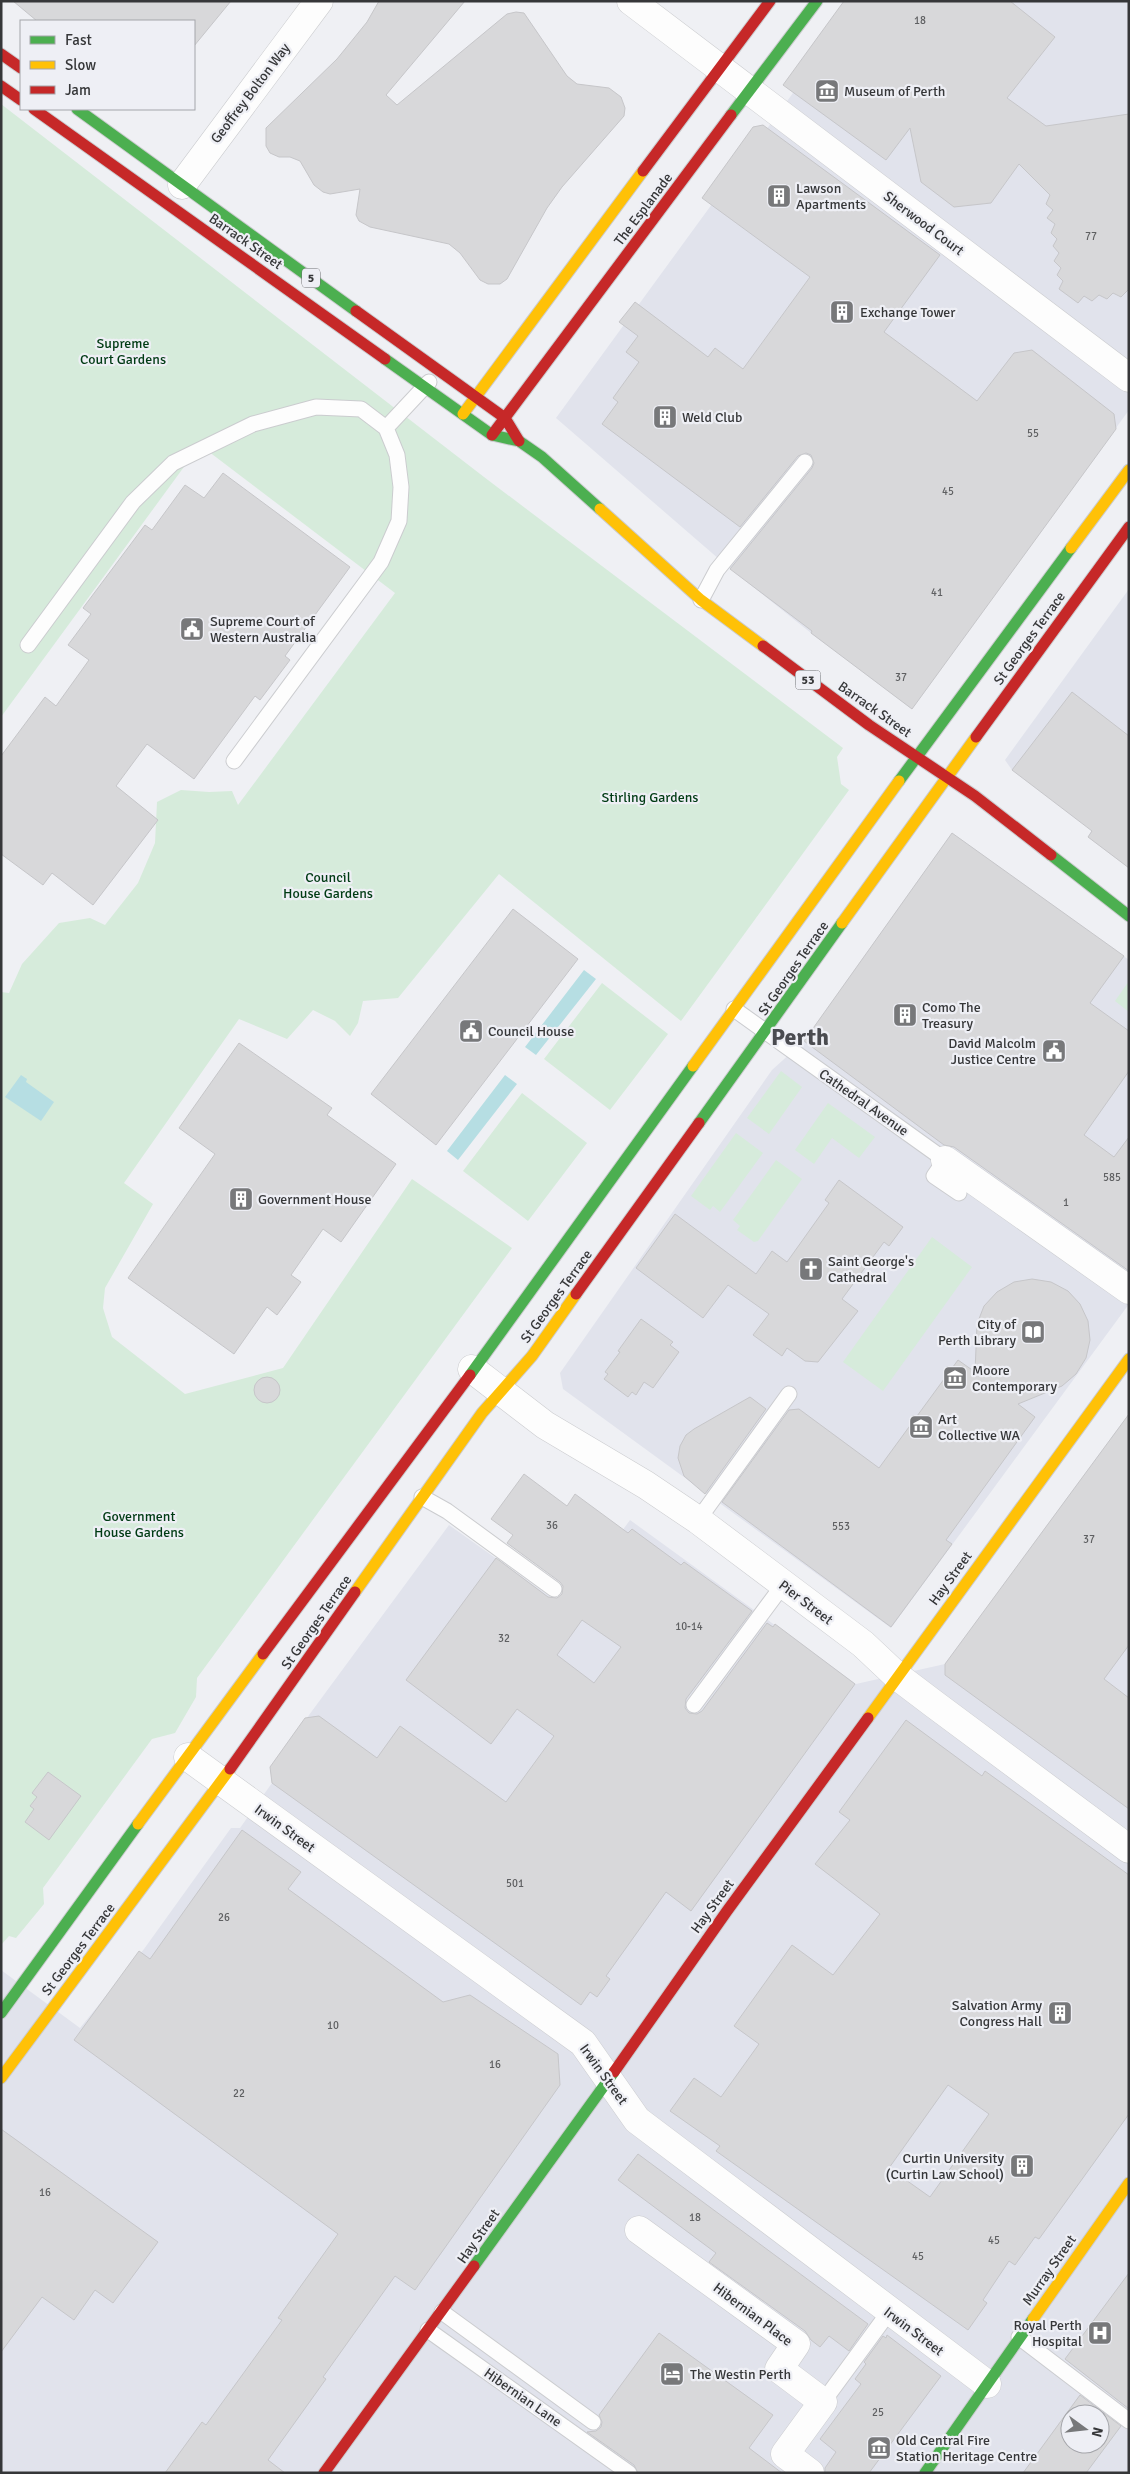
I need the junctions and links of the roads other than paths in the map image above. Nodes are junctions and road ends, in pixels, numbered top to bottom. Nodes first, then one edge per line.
1 (319, 1) edge
2 (631, 1) edge
3 (770, 1) edge
4 (817, 1) edge
5 (1, 54) edge
6 (20, 67) edge
7 (720, 67) junction
8 (1, 86) edge
9 (751, 92) junction
10 (20, 99) edge
11 (35, 110) edge
12 (78, 110) edge
13 (182, 185) junction
14 (440, 370) junction
15 (1129, 378) edge
16 (424, 386) junction
17 (476, 396) junction
18 (463, 414) junction
19 (505, 418) junction
20 (386, 428) junction
21 (492, 435) junction
22 (519, 441) junction
23 (805, 462) dead end
24 (1129, 470) edge
25 (1129, 526) edge
26 (701, 600) junction
27 (28, 645) dead end
28 (917, 758) junction
29 (234, 761) dead end
30 (946, 777) junction
31 (1129, 916) edge
32 (734, 1009) junction
33 (766, 1032) junction
34 (945, 1160) junction
35 (959, 1193) dead end
36 (1129, 1290) edge
37 (1129, 1359) edge
38 (472, 1370) junction
39 (501, 1391) junction
40 (788, 1394) dead end
41 (422, 1497) junction
42 (698, 1520) junction
43 (783, 1585) junction
44 (554, 1589) dead end
45 (897, 1676) junction
46 (694, 1705) dead end
47 (188, 1757) junction
48 (221, 1781) junction
49 (1129, 1849) edge
50 (3, 2005) edge
51 (609, 2077) junction
52 (1, 2078) edge
53 (1129, 2183) edge
54 (639, 2230) dead end
55 (442, 2312) junction
56 (889, 2312) junction
57 (428, 2330) junction
58 (1019, 2338) junction
59 (987, 2384) junction
60 (823, 2402) junction
61 (1129, 2421) edge
62 (593, 2422) dead end
63 (620, 2465) edge
64 (324, 2473) edge
65 (810, 2473) edge
66 (925, 2473) edge

1 - 13 street, Geoffrey Bolton Way
2 - 7 street, Sherwood Court
3 - 7 main road, The Esplanade
4 - 9 main road, The Esplanade
5 - 6 main road
7 - 9 street, Sherwood Court
7 - 17 main road, The Esplanade
8 - 10 main road
9 - 15 street, Sherwood Court
9 - 19 main road, The Esplanade
11 - 16 main road, Barrack Street / 5
12 - 13 main road, Barrack Street / 5
13 - 14 main road, Barrack Street / 5
14 - 16 lane
14 - 17 main road, Barrack Street / 5
16 - 18 main road, Barrack Street / 5
16 - 20 lane
17 - 18 main road, The Esplanade
17 - 19 main road, Barrack Street / 53
18 - 21 main road, Barrack Street / 5
19 - 21 main road, The Esplanade
19 - 22 main road, Barrack Street / 53
20 - 27 lane
20 - 29 lane
21 - 22 main road, Barrack Street / 53
22 - 26 main road, Barrack Street / 53
23 - 26 lane
24 - 28 main road, St Georges Terrace
25 - 30 main road, St Georges Terrace
26 - 28 main road, Barrack Street / 53
28 - 30 main road, Barrack Street / 53
28 - 32 main road, St Georges Terrace
30 - 31 main road, Barrack Street / 53
30 - 33 main road, St Georges Terrace
32 - 33 lane, Cathedral Avenue
32 - 38 main road, St Georges Terrace
33 - 34 lane, Cathedral Avenue
33 - 39 main road, St Georges Terrace
34 - 35 lane
34 - 36 street
37 - 45 main road, Hay Street
38 - 39 street, Pier Street
38 - 47 main road, St Georges Terrace
39 - 41 main road, St Georges Terrace
39 - 42 street, Pier Street
40 - 42 lane
41 - 44 lane
41 - 48 main road, St Georges Terrace
42 - 43 street, Pier Street
43 - 45 street, Pier Street
43 - 46 lane
45 - 49 street, Pier Street
45 - 51 main road, Hay Street
47 - 48 street, Irwin Street
47 - 50 main road, St Georges Terrace
48 - 51 street, Irwin Street
48 - 52 main road, St Georges Terrace
51 - 55 main road, Hay Street
51 - 56 street, Irwin Street
53 - 58 main road, Murray Street
54 - 60 street, Hibernian Place
55 - 57 main road, Hay Street
55 - 62 lane, Hibernian Lane
56 - 59 street, Irwin Street
56 - 60 lane
57 - 63 lane, Hibernian Lane
57 - 64 main road, Hay Street
58 - 59 main road, Murray Street
58 - 61 lane
59 - 66 main road, Murray Street
60 - 65 street

